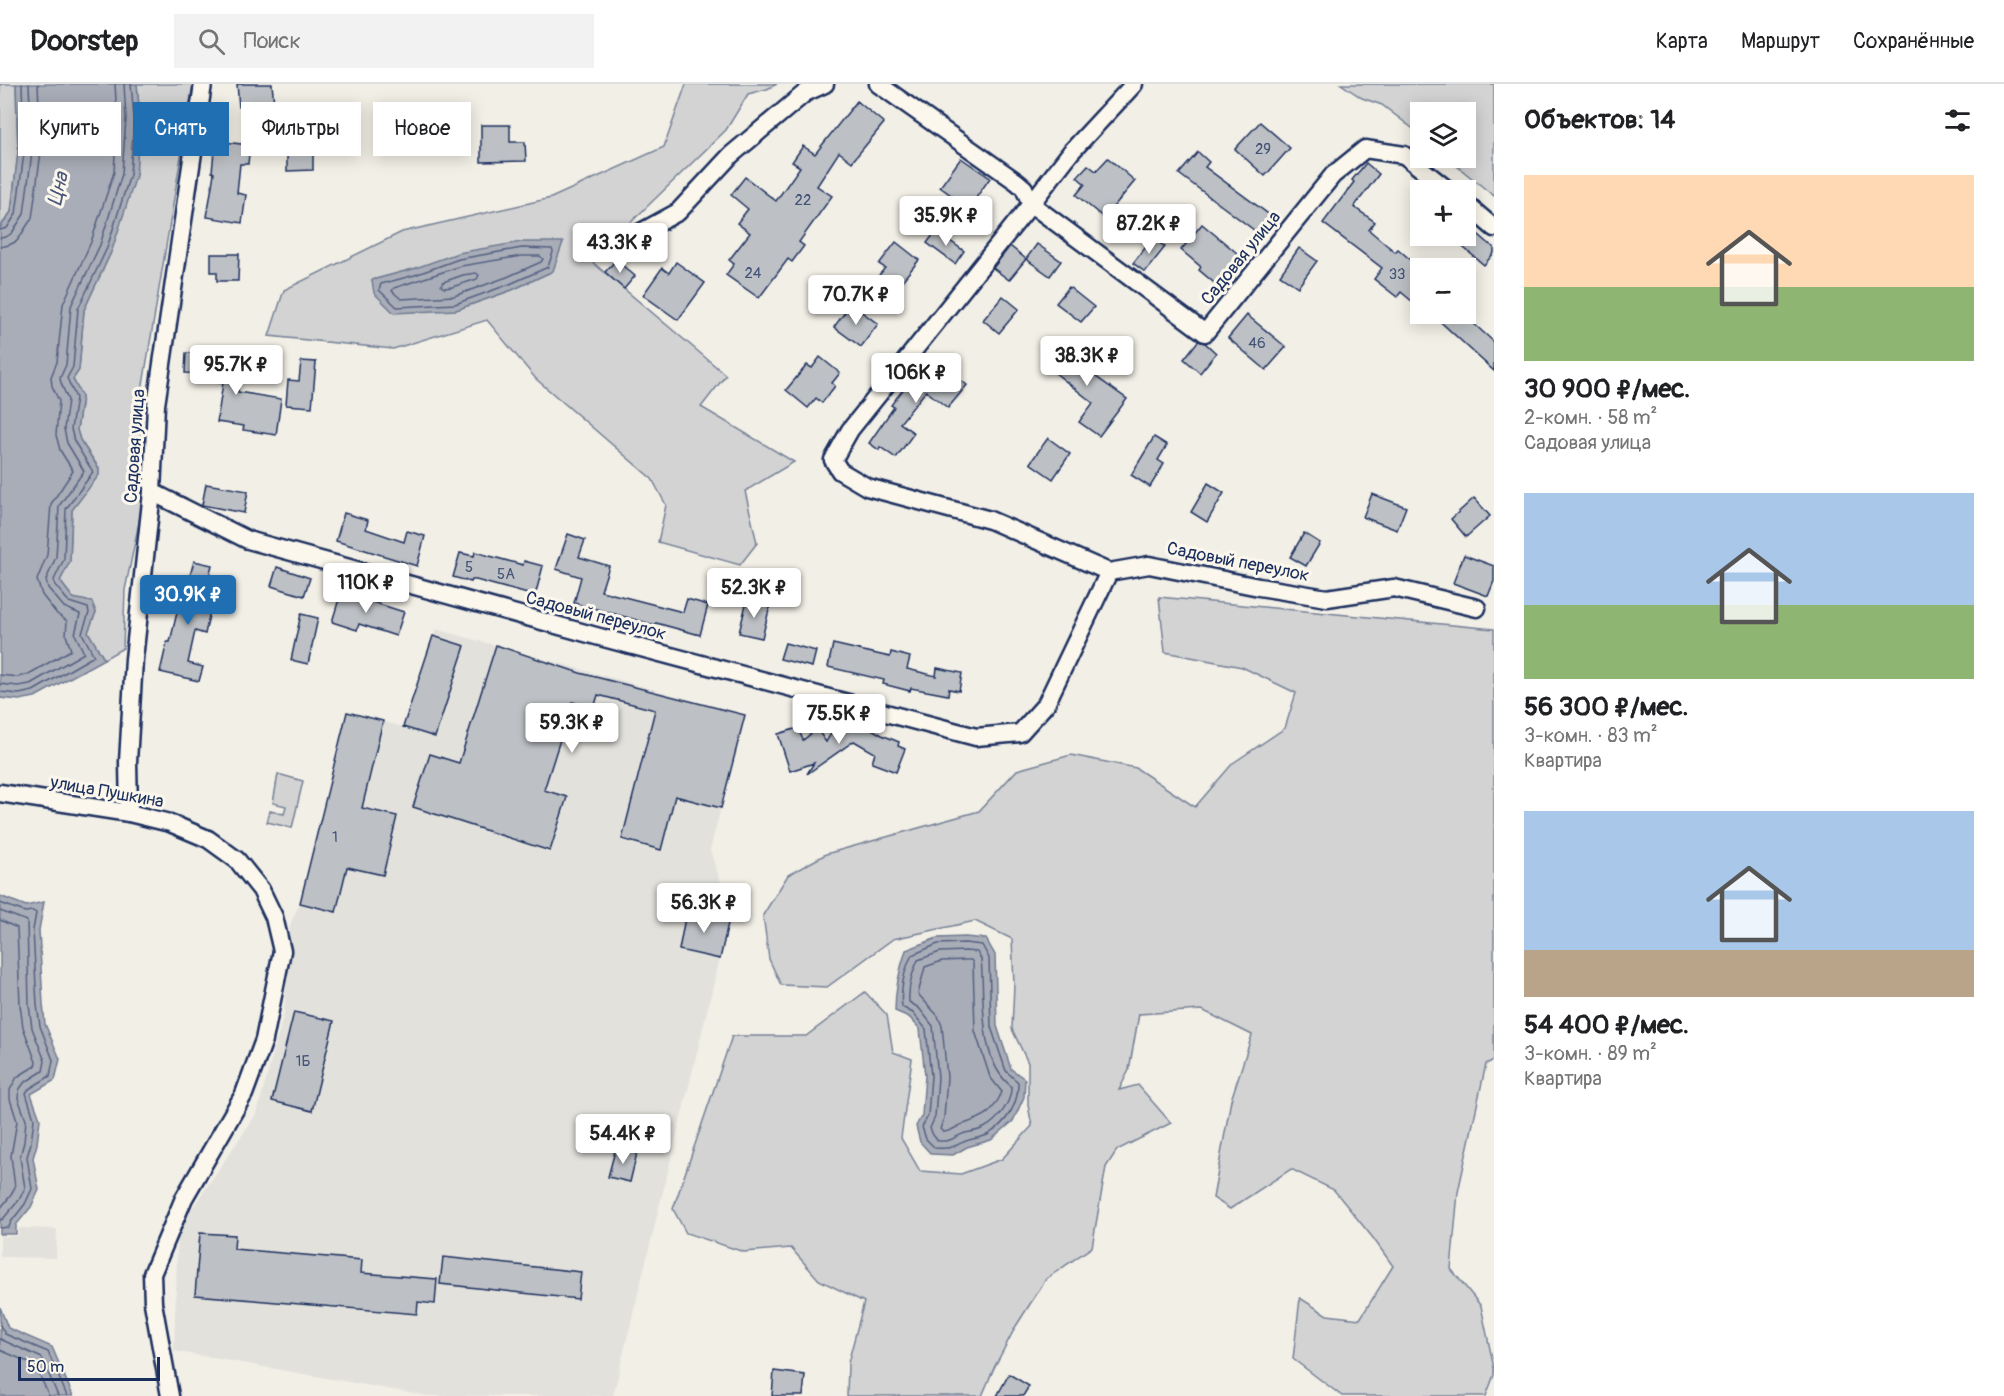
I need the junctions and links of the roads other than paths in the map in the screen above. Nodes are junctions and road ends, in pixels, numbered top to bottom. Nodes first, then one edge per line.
1 (203, 84) edge
2 (825, 84) edge
3 (878, 84) edge
4 (1134, 84) edge
5 (1436, 180) edge
6 (1031, 204) junction
7 (1476, 213) edge
8 (1494, 228) edge
9 (632, 237) dead end
10 (152, 492) junction
11 (1109, 572) junction
12 (1477, 608) dead end
13 (0, 793) edge
14 (129, 813) junction
15 (170, 1396) edge

1 - 10 street, Садовая улица
2 - 9 street
3 - 6 street, Садовая улица
4 - 6 street
5 - 6 street, Садовая улица
6 - 11 street
7 - 8 street
10 - 11 street, Садовый переулок
10 - 14 street, Садовая улица
11 - 12 street, Садовый переулок
13 - 14 street, улица Пушкина
14 - 15 street, улица Пушкина

